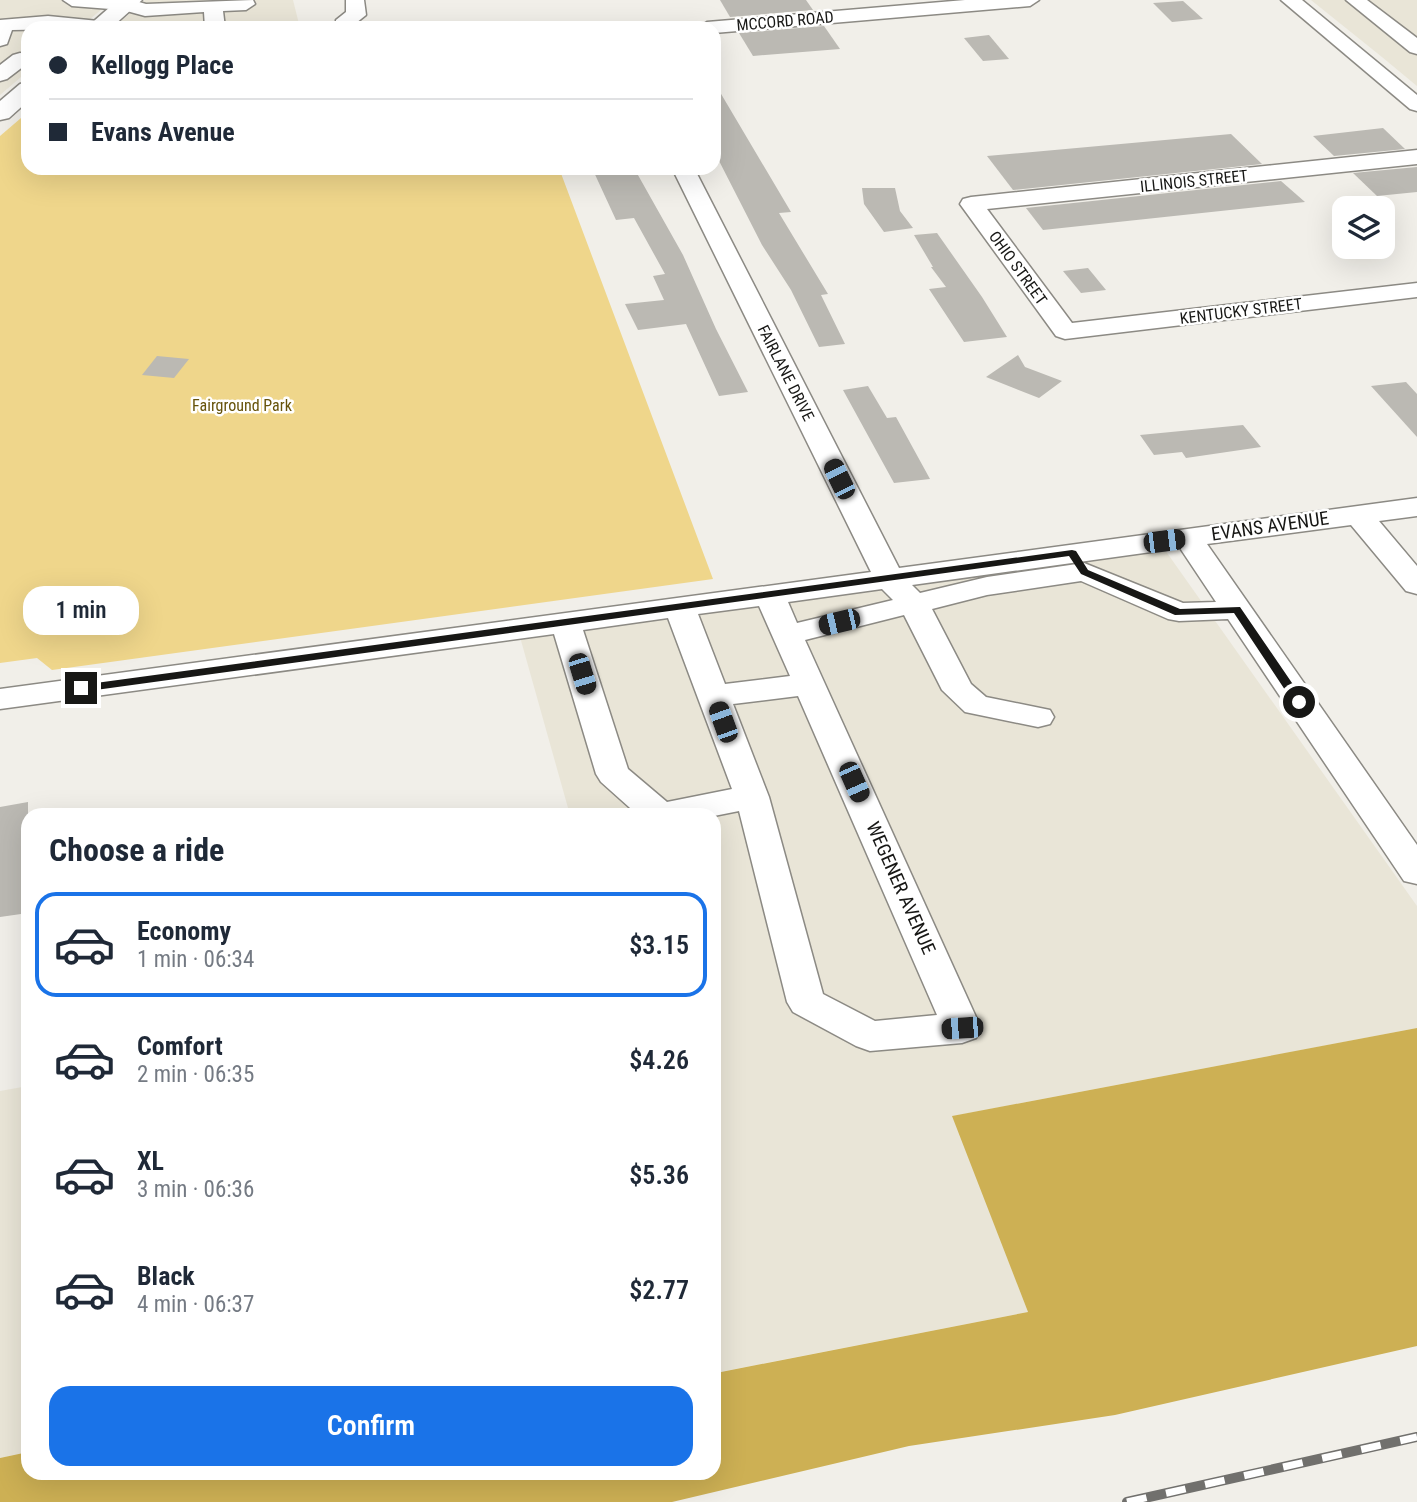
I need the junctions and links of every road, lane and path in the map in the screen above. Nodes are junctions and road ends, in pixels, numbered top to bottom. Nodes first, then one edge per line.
1 (355, 0) edge
2 (1030, 0) edge
3 (1290, 0) edge
4 (1355, 0) edge
5 (72, 1) edge
6 (128, 2) edge
7 (973, 2) edge
8 (246, 4) dead end
9 (214, 19) edge
10 (48, 21) edge
11 (109, 21) edge
12 (346, 21) edge
13 (21, 26) edge
14 (721, 27) edge
15 (0, 40) edge
16 (0, 48) edge
17 (1417, 48) edge
18 (0, 54) edge
19 (21, 54) edge
20 (21, 55) edge
21 (21, 58) edge
22 (0, 75) edge
23 (0, 84) edge
24 (21, 86) edge
25 (1407, 87) edge
26 (21, 94) edge
27 (1417, 105) edge
28 (0, 113) edge
29 (1417, 158) edge
30 (687, 175) edge
31 (971, 204) joint
32 (1417, 290) edge
33 (1065, 331) joint
34 (1417, 507) edge
35 (1358, 514) junction
36 (1188, 538) junction
37 (1078, 562) junction
38 (889, 578) junction
39 (1417, 585) edge
40 (769, 596) junction
41 (914, 604) junction
42 (680, 608) junction
43 (1237, 610) junction
44 (566, 624) junction
45 (789, 634) junction
46 (811, 684) junction
47 (713, 696) junction
48 (0, 699) edge
49 (1038, 716) dead end
50 (752, 797) junction
51 (652, 808) edge
52 (696, 808) edge
53 (1417, 872) edge

1 - 12 street
2 - 7 street, MCCORD ROAD
3 - 25 street
4 - 17 street
5 - 6 street
5 - 10 street
6 - 9 street
6 - 11 main road
7 - 14 street, MCCORD ROAD
8 - 9 street
13 - 15 street
16 - 19 street
18 - 20 street
21 - 22 street
23 - 24 street
25 - 27 street
26 - 28 main road
29 - 31 street, ILLINOIS STREET
30 - 38 street, FAIRLANE DRIVE
31 - 33 street, OHIO STREET
32 - 33 street, KENTUCKY STREET
34 - 35 street, EVANS AVENUE
35 - 36 street, EVANS AVENUE
35 - 39 street
36 - 37 street, EVANS AVENUE
36 - 43 street
37 - 38 street, EVANS AVENUE
37 - 41 street
37 - 43 street
38 - 40 street, EVANS AVENUE
38 - 41 street, FAIRLANE DRIVE
40 - 42 street, EVANS AVENUE
40 - 45 street, WEGENER AVENUE
41 - 45 street
41 - 49 street, FAIRLANE DRIVE
42 - 44 street, EVANS AVENUE
42 - 47 street
43 - 53 street
44 - 48 street, EVANS AVENUE
44 - 51 street
45 - 46 street, WEGENER AVENUE
46 - 47 street
46 - 50 street, WEGENER AVENUE
47 - 50 street
50 - 52 street

